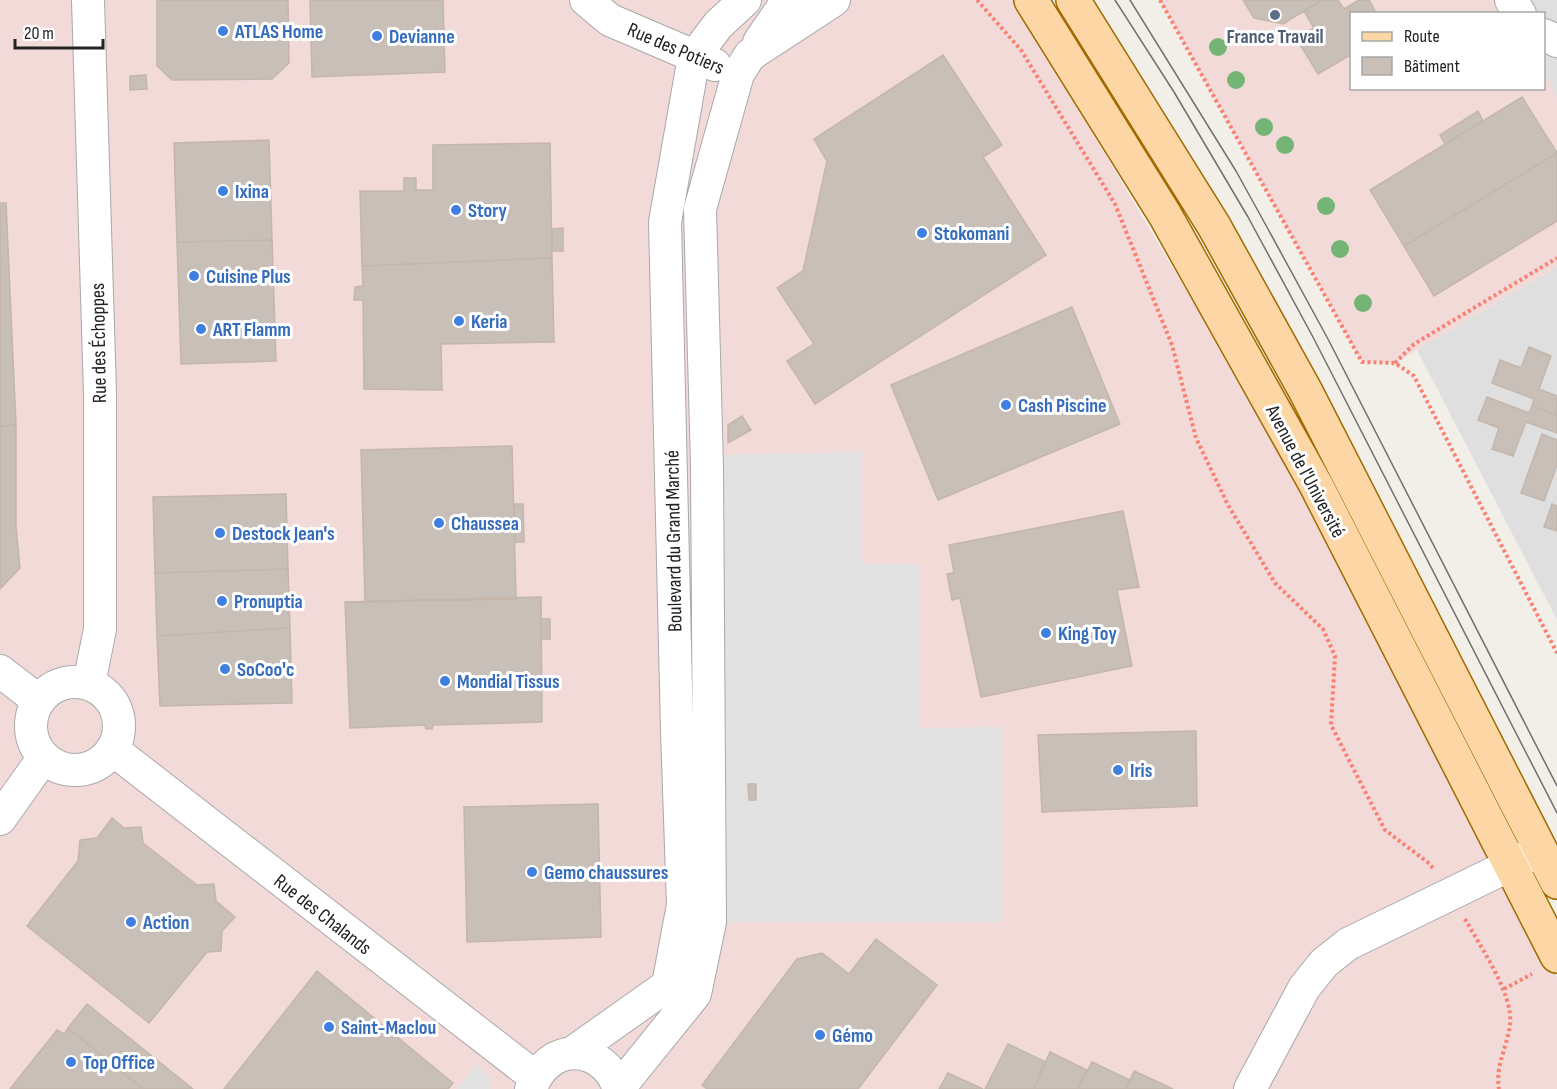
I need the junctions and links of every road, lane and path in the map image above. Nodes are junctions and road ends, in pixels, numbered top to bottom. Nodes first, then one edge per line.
1 (88, 0) edge
2 (586, 0) edge
3 (745, 0) edge
4 (788, 0) edge
5 (834, 0) edge
6 (977, 0) edge
7 (1030, 0) edge
8 (1073, 0) edge
9 (1160, 0) edge
10 (694, 57) junction
11 (744, 64) junction
12 (1557, 258) edge
13 (1395, 363) junction
14 (1557, 653) edge
15 (0, 671) edge
16 (89, 684) junction
17 (39, 701) junction
18 (112, 749) junction
19 (44, 757) junction
20 (0, 819) edge
21 (1542, 850) junction
22 (1509, 866) junction
23 (1557, 882) edge
24 (1451, 894) junction
25 (1549, 962) edge
26 (1504, 989) junction
27 (572, 1053) junction
28 (532, 1083) edge
29 (619, 1088) edge
30 (1250, 1089) edge
31 (1499, 1089) edge

1 - 16 street, Rue des Échoppes
2 - 10 street, Rue des Potiers
3 - 10 street, Boulevard du Grand Marché
4 - 11 street, Boulevard du Grand Marché
5 - 11 street
6 - 24 path
7 - 22 main road, Avenue de l'Université
8 - 21 main road, Avenue de l'Université
9 - 13 path
10 - 11 street, Rue des Potiers
10 - 27 street, Boulevard du Grand Marché
11 - 29 street, Boulevard du Grand Marché
12 - 13 path
13 - 14 path
15 - 17 street
16 - 17 street
16 - 18 street
17 - 19 street
18 - 19 street
18 - 28 street, Rue des Chalands
19 - 20 street
21 - 22 street
21 - 23 main road, Avenue de l'Université
22 - 24 street
22 - 25 main road, Avenue de l'Université
24 - 26 path
24 - 30 street
25 - 26 path
26 - 31 path
27 - 28 street, Boulevard du Grand Marché
27 - 29 street

